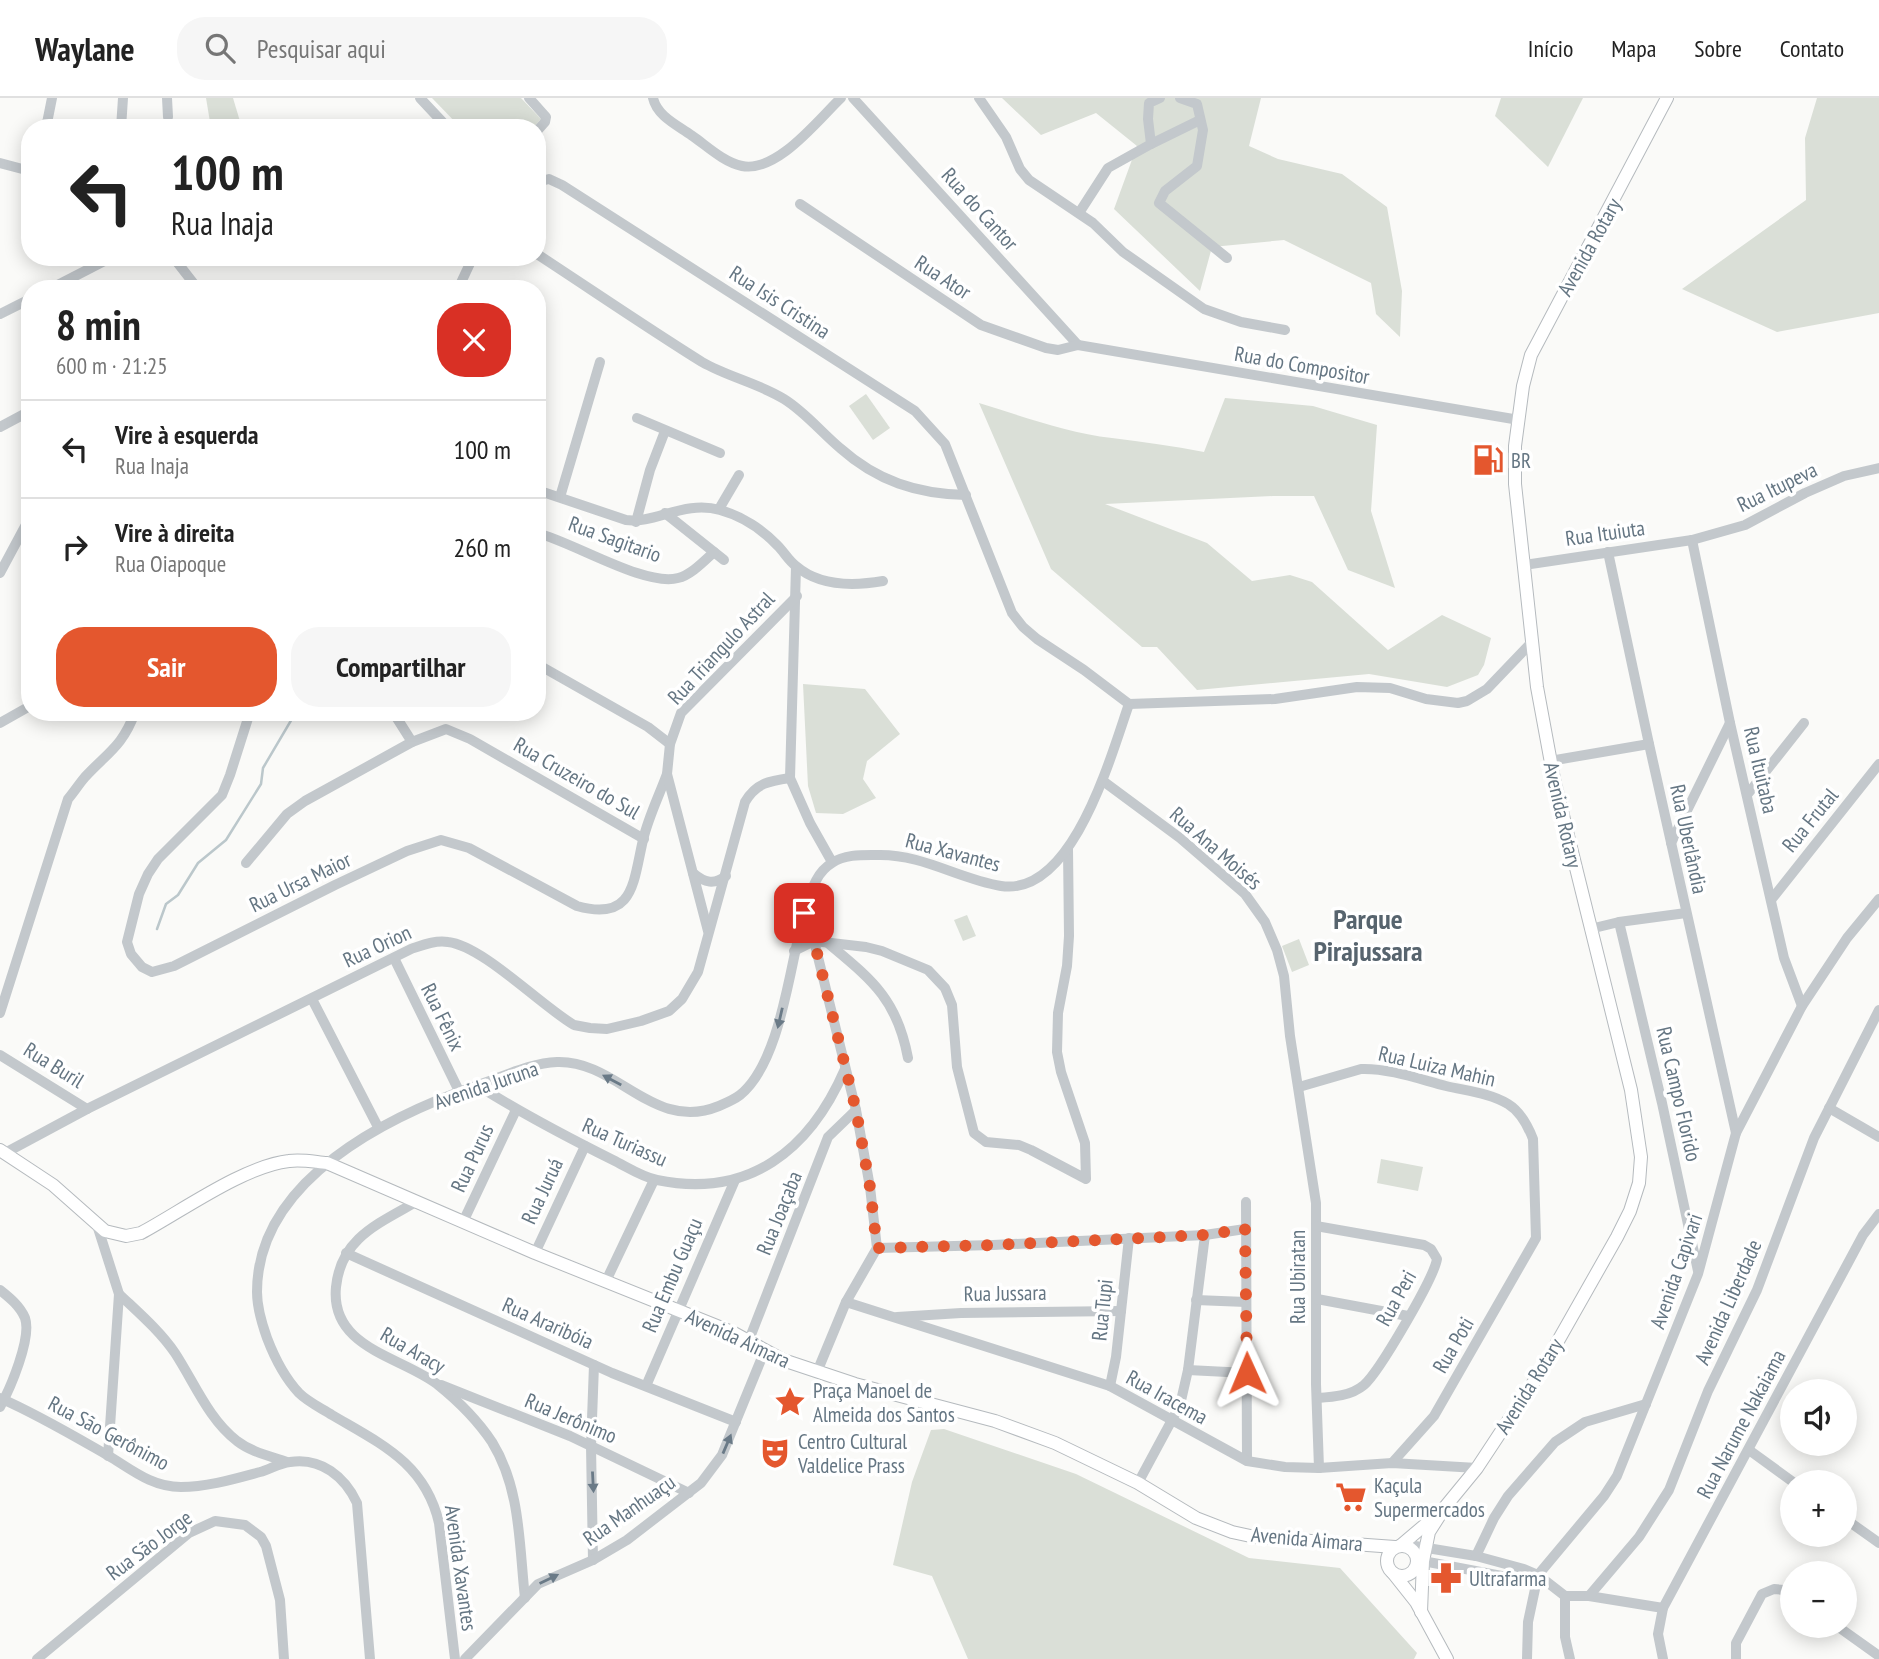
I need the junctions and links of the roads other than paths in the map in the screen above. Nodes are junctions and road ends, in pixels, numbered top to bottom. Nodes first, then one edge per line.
1 (52, 98) edge
2 (123, 98) edge
3 (167, 98) edge
4 (420, 98) edge
5 (529, 98) edge
6 (653, 98) edge
7 (841, 98) edge
8 (853, 98) edge
9 (979, 98) edge
10 (1160, 98) edge
11 (1181, 98) edge
12 (1667, 98) edge
13 (168, 117) dead end
14 (48, 119) edge
15 (122, 119) edge
16 (440, 119) edge
17 (546, 119) edge
18 (1200, 120) junction
19 (1152, 145) junction
20 (0, 163) edge
21 (21, 169) edge
22 (546, 180) edge
23 (800, 204) dead end
24 (1079, 213) junction
25 (1227, 258) dead end
26 (546, 260) edge
27 (95, 266) edge
28 (180, 266) edge
29 (67, 280) edge
30 (191, 280) edge
31 (21, 304) edge
32 (0, 314) edge
33 (1285, 330) dead end
34 (1078, 345) junction
35 (600, 362) dead end
36 (21, 416) edge
37 (637, 418) dead end
38 (1519, 420) junction
39 (0, 427) edge
40 (665, 431) junction
41 (720, 453) dead end
42 (1879, 468) edge
43 (738, 475) dead end
44 (546, 493) edge
45 (966, 495) junction
46 (561, 497) junction
47 (719, 509) junction
48 (665, 513) junction
49 (636, 522) junction
50 (21, 532) edge
51 (546, 536) edge
52 (1692, 540) junction
53 (714, 552) junction
54 (1608, 552) junction
55 (724, 560) dead end
56 (1524, 565) junction
57 (796, 567) junction
58 (0, 573) edge
59 (883, 582) dead end
60 (797, 596) junction
61 (1532, 642) junction
62 (546, 669) edge
63 (1129, 704) junction
64 (21, 711) edge
65 (132, 721) edge
66 (247, 721) edge
67 (399, 721) edge
68 (0, 723) edge
69 (1730, 723) junction
70 (1804, 723) dead end
71 (412, 742) junction
72 (670, 744) junction
73 (1648, 744) junction
74 (1550, 761) junction
75 (1879, 764) edge
76 (667, 774) junction
77 (790, 778) junction
78 (1103, 781) junction
79 (1747, 795) junction
80 (643, 839) junction
81 (1671, 843) junction
82 (1068, 849) junction
83 (832, 862) junction
84 (246, 863) dead end
85 (693, 873) junction
86 (726, 876) junction
87 (1879, 899) edge
88 (1771, 900) junction
89 (804, 913) junction
90 (1686, 913) junction
91 (1619, 922) junction
92 (1590, 929) junction
93 (708, 930) junction
94 (814, 941) junction
95 (829, 944) junction
96 (794, 951) junction
97 (394, 958) junction
98 (312, 999) junction
99 (1802, 1006) junction
100 (1879, 1010) edge
101 (0, 1013) edge
102 (0, 1055) edge
103 (908, 1058) dead end
104 (845, 1069) junction
105 (477, 1085) junction
106 (1299, 1087) junction
107 (459, 1091) junction
108 (1829, 1108) junction
109 (87, 1109) junction
110 (516, 1110) junction
111 (856, 1110) junction
112 (378, 1127) junction
113 (811, 1129) junction
114 (1736, 1133) junction
115 (828, 1137) junction
116 (1879, 1137) edge
117 (585, 1146) junction
118 (3, 1151) edge
119 (327, 1163) junction
120 (654, 1180) junction
121 (734, 1180) junction
122 (416, 1202) junction
123 (1246, 1202) dead end
124 (1879, 1214) edge
125 (463, 1222) junction
126 (97, 1225) junction
127 (1317, 1226) junction
128 (1245, 1229) junction
129 (1205, 1235) junction
130 (1129, 1238) junction
131 (1536, 1238) joint
132 (877, 1248) junction
133 (346, 1253) junction
134 (535, 1253) junction
135 (1698, 1274) junction
136 (606, 1282) junction
137 (0, 1290) edge
138 (119, 1294) junction
139 (1317, 1299) junction
140 (1196, 1300) junction
141 (1245, 1301) junction
142 (846, 1302) junction
143 (678, 1310) junction
144 (1121, 1311) junction
145 (961, 1313) junction
146 (1408, 1316) junction
147 (890, 1317) junction
148 (958, 1338) junction
149 (748, 1340) junction
150 (765, 1350) junction
151 (594, 1365) junction
152 (1188, 1370) junction
153 (817, 1372) junction
154 (1247, 1373) junction
155 (435, 1383) junction
156 (646, 1386) junction
157 (1110, 1387) junction
158 (1317, 1398) junction
159 (1, 1402) edge
160 (1646, 1404) junction
161 (1173, 1420) junction
162 (736, 1422) junction
163 (591, 1446) junction
164 (247, 1448) junction
165 (1749, 1450) junction
166 (108, 1456) junction
167 (1247, 1461) junction
168 (287, 1462) junction
169 (1392, 1463) junction
170 (1319, 1468) junction
171 (1477, 1468) junction
172 (260, 1472) junction
173 (1780, 1473) edge
174 (1138, 1483) junction
175 (689, 1493) junction
176 (1445, 1507) junction
177 (1857, 1527) edge
178 (1352, 1543) junction
179 (1879, 1543) edge
180 (1401, 1547) junction
181 (1424, 1554) junction
182 (1476, 1556) junction
183 (593, 1560) junction
184 (1391, 1571) junction
185 (1539, 1580) junction
186 (1780, 1591) edge
187 (1565, 1595) junction
188 (1589, 1596) junction
189 (525, 1598) junction
190 (1662, 1608) junction
191 (1421, 1612) junction
192 (1853, 1638) edge
193 (1879, 1657) edge
194 (37, 1659) edge
195 (284, 1659) edge
196 (370, 1659) edge
197 (455, 1659) edge
198 (465, 1659) edge
199 (1447, 1659) edge
200 (1527, 1659) edge
201 (1570, 1659) edge
202 (1663, 1659) edge
203 (1736, 1659) edge

1 - 14 street
2 - 15 street
3 - 13 street
4 - 16 street
5 - 17 street
6 - 7 street
8 - 34 street, Rua do Cantor
9 - 24 street
10 - 19 street
11 - 18 street
12 - 38 main road, Avenida Rotary
18 - 19 street
18 - 25 street
19 - 24 street
20 - 21 street
22 - 45 street, Rua Isis Cristina
23 - 34 street, Rua Ator
24 - 33 street
26 - 45 street
27 - 29 street
28 - 30 street
31 - 32 street
34 - 38 street, Rua do Compositor
35 - 46 street
36 - 39 street
37 - 40 street
38 - 56 main road, Avenida Rotary
40 - 41 street
40 - 49 street
42 - 52 street, Rua Itupeva
43 - 47 street
44 - 46 street
45 - 63 street, Rua Isis Cristina
46 - 49 street
47 - 48 street
47 - 57 street
48 - 49 street
48 - 53 street
50 - 58 street
51 - 53 street, Rua Sagitario
52 - 54 street, Rua Ituiuta
52 - 69 street, Rua Ituitaba
53 - 55 street
54 - 56 street, Rua Ituiuta
54 - 73 street, Rua Uberlândia
56 - 61 main road, Avenida Rotary
57 - 59 street
57 - 60 street
60 - 72 street, Rua Triangulo Astral
60 - 77 street
61 - 63 street
61 - 74 main road, Avenida Rotary
62 - 72 street
63 - 78 street
64 - 68 street
65 - 101 street
66 - 80 street, Rua Ursa Maior
67 - 71 street
69 - 79 street, Rua Ituitaba
69 - 81 street
70 - 79 street
71 - 80 street, Rua Cruzeiro do Sul
71 - 84 street, Rua Cruzeiro do Sul
72 - 76 street, Rua Triangulo Astral
73 - 74 street
73 - 81 street, Rua Uberlândia
74 - 92 main road, Avenida Rotary
75 - 88 street, Rua Frutal
76 - 80 street, Rua Ursa Maior
76 - 85 street, Rua Triangulo Astral
77 - 83 street
77 - 86 street, Rua Orion
78 - 82 street
78 - 106 street, Rua Ana Moisés
79 - 88 street, Rua Ituitaba
81 - 90 street, Rua Uberlândia
82 - 83 street, Rua Xavantes
82 - 95 street
83 - 89 street
85 - 86 street
85 - 93 street, Rua Triangulo Astral
86 - 93 street, Rua Orion
87 - 99 street, Avenida Capivari
88 - 99 street, Rua Ituitaba
89 - 94 street
89 - 96 street, Avenida Juruna
90 - 91 street
90 - 114 street, Rua Uberlândia
91 - 92 street
91 - 135 street, Rua Campo Florido
92 - 171 main road, Avenida Rotary
93 - 97 street, Rua Orion
94 - 95 street
94 - 96 street
94 - 104 street
95 - 103 street
96 -> 105 street, Avenida Juruna
97 - 98 street, Rua Orion
97 - 107 street, Rua Fênix
98 - 109 street, Rua Orion
98 - 112 street
99 - 114 street, Avenida Capivari
100 - 108 street, Avenida Liberdade
102 - 109 street, Rua Buril
104 - 111 street
104 - 113 street, Rua Turiassu
105 - 107 street, Avenida Juruna
105 - 110 street, Rua Turiassu
106 - 127 street, Rua Ubiratan
106 - 131 street, Rua Luiza Mahin
107 - 112 street, Avenida Juruna
108 - 116 street
108 - 188 street, Avenida Liberdade
109 - 118 street, Rua Orion
110 - 117 street, Rua Turiassu
110 - 125 street, Rua Purus
111 - 115 street, Rua Joaçaba
111 - 132 street
112 - 119 street, Avenida Juruna
113 - 115 street
113 - 121 street, Rua Turiassu
114 - 135 street, Avenida Capivari
115 - 149 street, Rua Joaçaba
117 - 120 street, Rua Turiassu
117 - 134 street, Rua Juruá
118 - 126 main road
119 - 122 main road, Avenida Aimara
119 - 126 main road
119 - 197 street, Avenida Xavantes
120 - 121 street, Rua Turiassu
120 - 136 street
121 - 143 street, Rua Embu Guaçu
122 - 125 main road, Avenida Aimara
122 - 133 street
123 - 128 street
124 - 165 street, Rua Narume Nakaiama
125 - 134 main road, Avenida Aimara
126 - 138 street
127 - 139 street, Rua Ubiratan
127 - 146 street, Rua Peri
128 - 129 street
128 - 141 street
129 - 130 street
129 - 140 street
130 - 132 street
130 - 144 street, Rua Tupi
131 - 169 street, Rua Poti
132 - 142 street
133 - 151 street, Rua Araribóia
133 - 155 street, Rua Aracy
134 - 136 main road, Avenida Aimara
135 - 160 street, Avenida Capivari
136 - 143 main road, Avenida Aimara
137 - 159 street
138 - 164 street
138 - 166 street
139 - 146 street
139 - 158 street, Rua Ubiratan
140 - 141 street
140 - 152 street
141 - 154 street
142 - 147 street, Rua Iracema
142 - 153 street
143 - 149 main road, Avenida Aimara
143 - 156 street, Rua Embu Guaçu
144 - 145 street, Rua Jussara
144 - 157 street, Rua Tupi
145 - 147 street, Rua Jussara
145 - 148 street
146 - 158 street, Rua Peri
147 - 148 street, Rua Iracema
148 - 157 street, Rua Iracema
149 - 150 main road, Avenida Aimara
150 - 153 main road, Avenida Aimara
150 - 162 street, Rua Manhuaçu
151 - 156 street, Rua Araribóia
151 - 163 street
152 - 154 street
152 - 161 street
153 - 174 main road, Avenida Aimara
154 - 167 street
155 - 163 street, Rua Jerônimo
155 - 189 street, Rua Aracy
156 - 162 street, Rua Araribóia
157 - 161 street, Rua Iracema
158 - 170 street, Rua Ubiratan
159 - 166 street, Rua São Gerônimo
160 - 182 street
160 - 185 street, Avenida Capivari
161 - 167 street, Rua Iracema
161 - 174 street
175 -> 162 street, Rua Manhuaçu
163 - 175 street, Rua Jerônimo
163 -> 183 street
164 - 168 street
164 - 172 street
165 - 173 street
165 - 190 street, Rua Narume Nakaiama
166 - 172 street, Rua São Gerônimo
167 - 170 street, Rua Iracema
168 - 172 street, Rua São Gerônimo
168 - 196 street, Rua São Gerônimo
169 - 170 street, Rua Iracema
169 - 171 street, Rua Iracema
171 - 176 main road, Avenida Rotary
174 - 178 main road, Avenida Aimara
175 - 183 street, Rua Manhuaçu
176 - 180 main road, Avenida Rotary
176 - 181 main road, Avenida Rotary
177 - 179 street
178 - 180 main road, Avenida Aimara
178 - 184 main road
180 - 181 street
180 - 184 main road
180 - 184 main road
181 - 182 street
181 - 185 street
181 - 191 main road, Avenida Rotary
182 - 185 street
189 -> 183 street, Rua Manhuaçu
184 - 191 main road
185 - 187 street
185 - 200 street, Avenida Capivari
186 - 203 street
187 - 188 street
187 - 201 street
188 - 190 street
189 - 198 street, Rua Manhuaçu
190 - 202 street, Rua Narume Nakaiama
191 - 199 main road
192 - 193 street
194 - 195 street, Rua São Jorge

